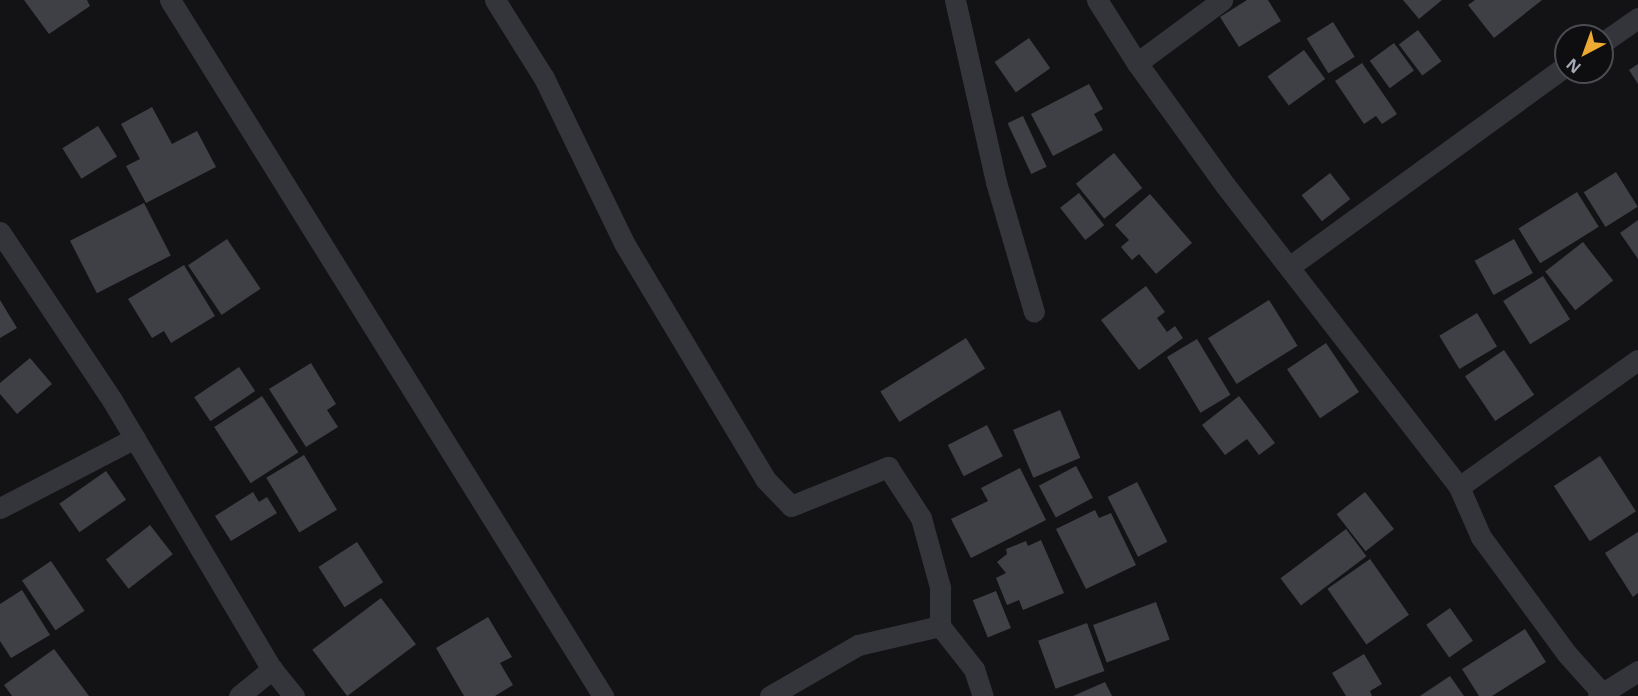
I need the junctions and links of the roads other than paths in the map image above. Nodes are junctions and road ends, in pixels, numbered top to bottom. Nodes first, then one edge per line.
1 (170, 0) edge
2 (495, 0) edge
3 (955, 0) edge
4 (1097, 0) edge
5 (1222, 0) edge
6 (1638, 18) edge
7 (1614, 35) edge
8 (1137, 63) junction
9 (1554, 75) edge
10 (0, 232) edge
11 (1289, 267) junction
12 (1034, 312) dead end
13 (1638, 360) edge
14 (135, 438) junction
15 (1459, 487) junction
16 (0, 508) edge
17 (940, 626) junction
18 (272, 669) junction
19 (1638, 671) edge
20 (1600, 694) edge
21 (239, 696) edge
22 (294, 696) edge
23 (603, 696) edge
24 (770, 696) edge
25 (983, 696) edge

1 - 23 street
2 - 17 street
3 - 12 street
4 - 8 street
5 - 8 street
6 - 7 street
8 - 11 street
9 - 11 street
10 - 14 street
11 - 15 street
13 - 15 street
14 - 16 street
14 - 18 street
15 - 20 street
17 - 24 street
17 - 25 street
18 - 21 street
18 - 22 street
19 - 20 street

